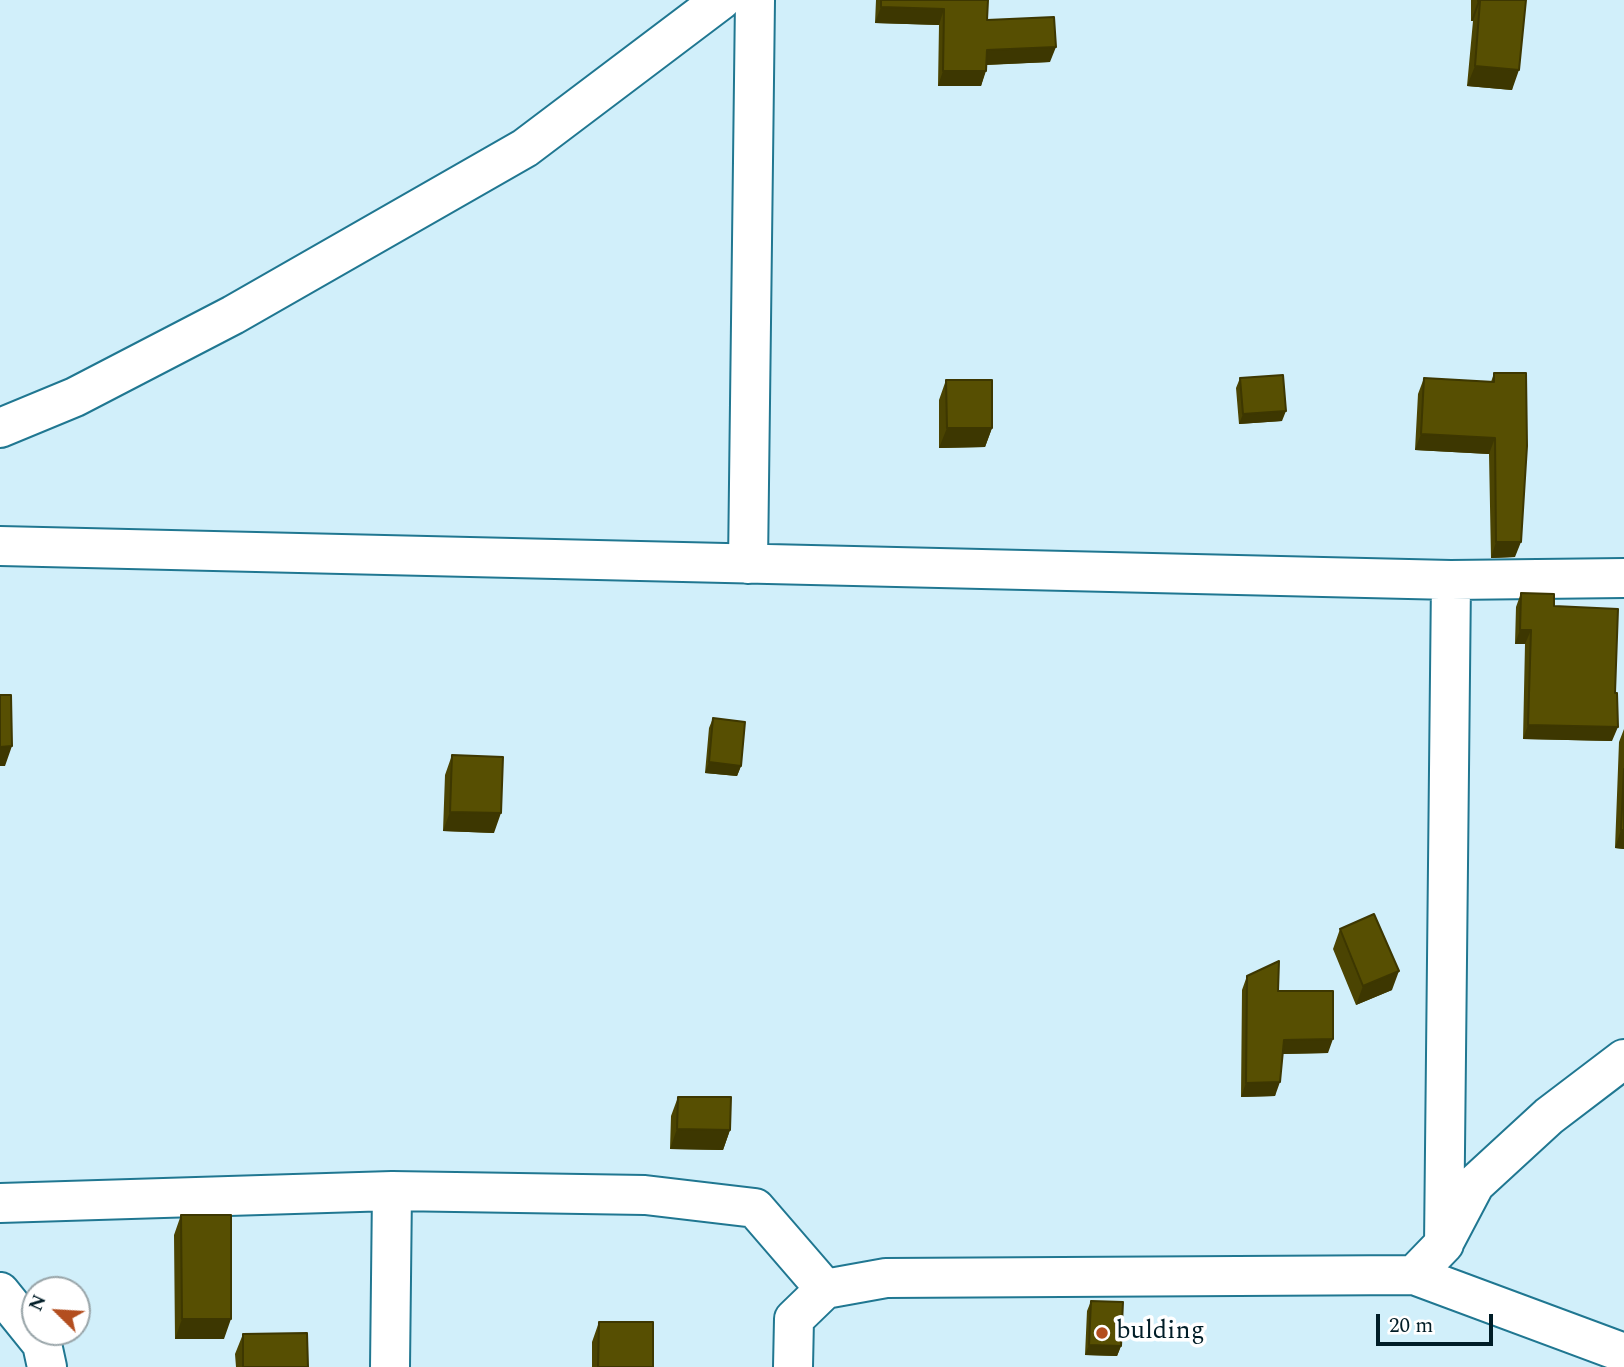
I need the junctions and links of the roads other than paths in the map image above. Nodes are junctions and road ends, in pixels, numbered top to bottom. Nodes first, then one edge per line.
1 (721, 0) edge
2 (755, 0) edge
3 (0, 428) edge
4 (0, 546) edge
5 (748, 564) junction
6 (1624, 578) edge
7 (1451, 580) junction
8 (1624, 1059) edge
9 (391, 1191) junction
10 (0, 1203) edge
11 (1444, 1244) junction
12 (1414, 1275) junction
13 (825, 1289) junction
14 (0, 1292) edge
15 (1624, 1353) edge
16 (47, 1367) edge
17 (390, 1367) edge
18 (793, 1367) edge

1 - 3 street
2 - 5 street
4 - 5 street
5 - 7 street
6 - 7 street
7 - 11 street
8 - 11 street
9 - 10 street
9 - 13 street
9 - 17 street
11 - 12 street
12 - 13 street
12 - 15 street
13 - 18 street
14 - 16 street

